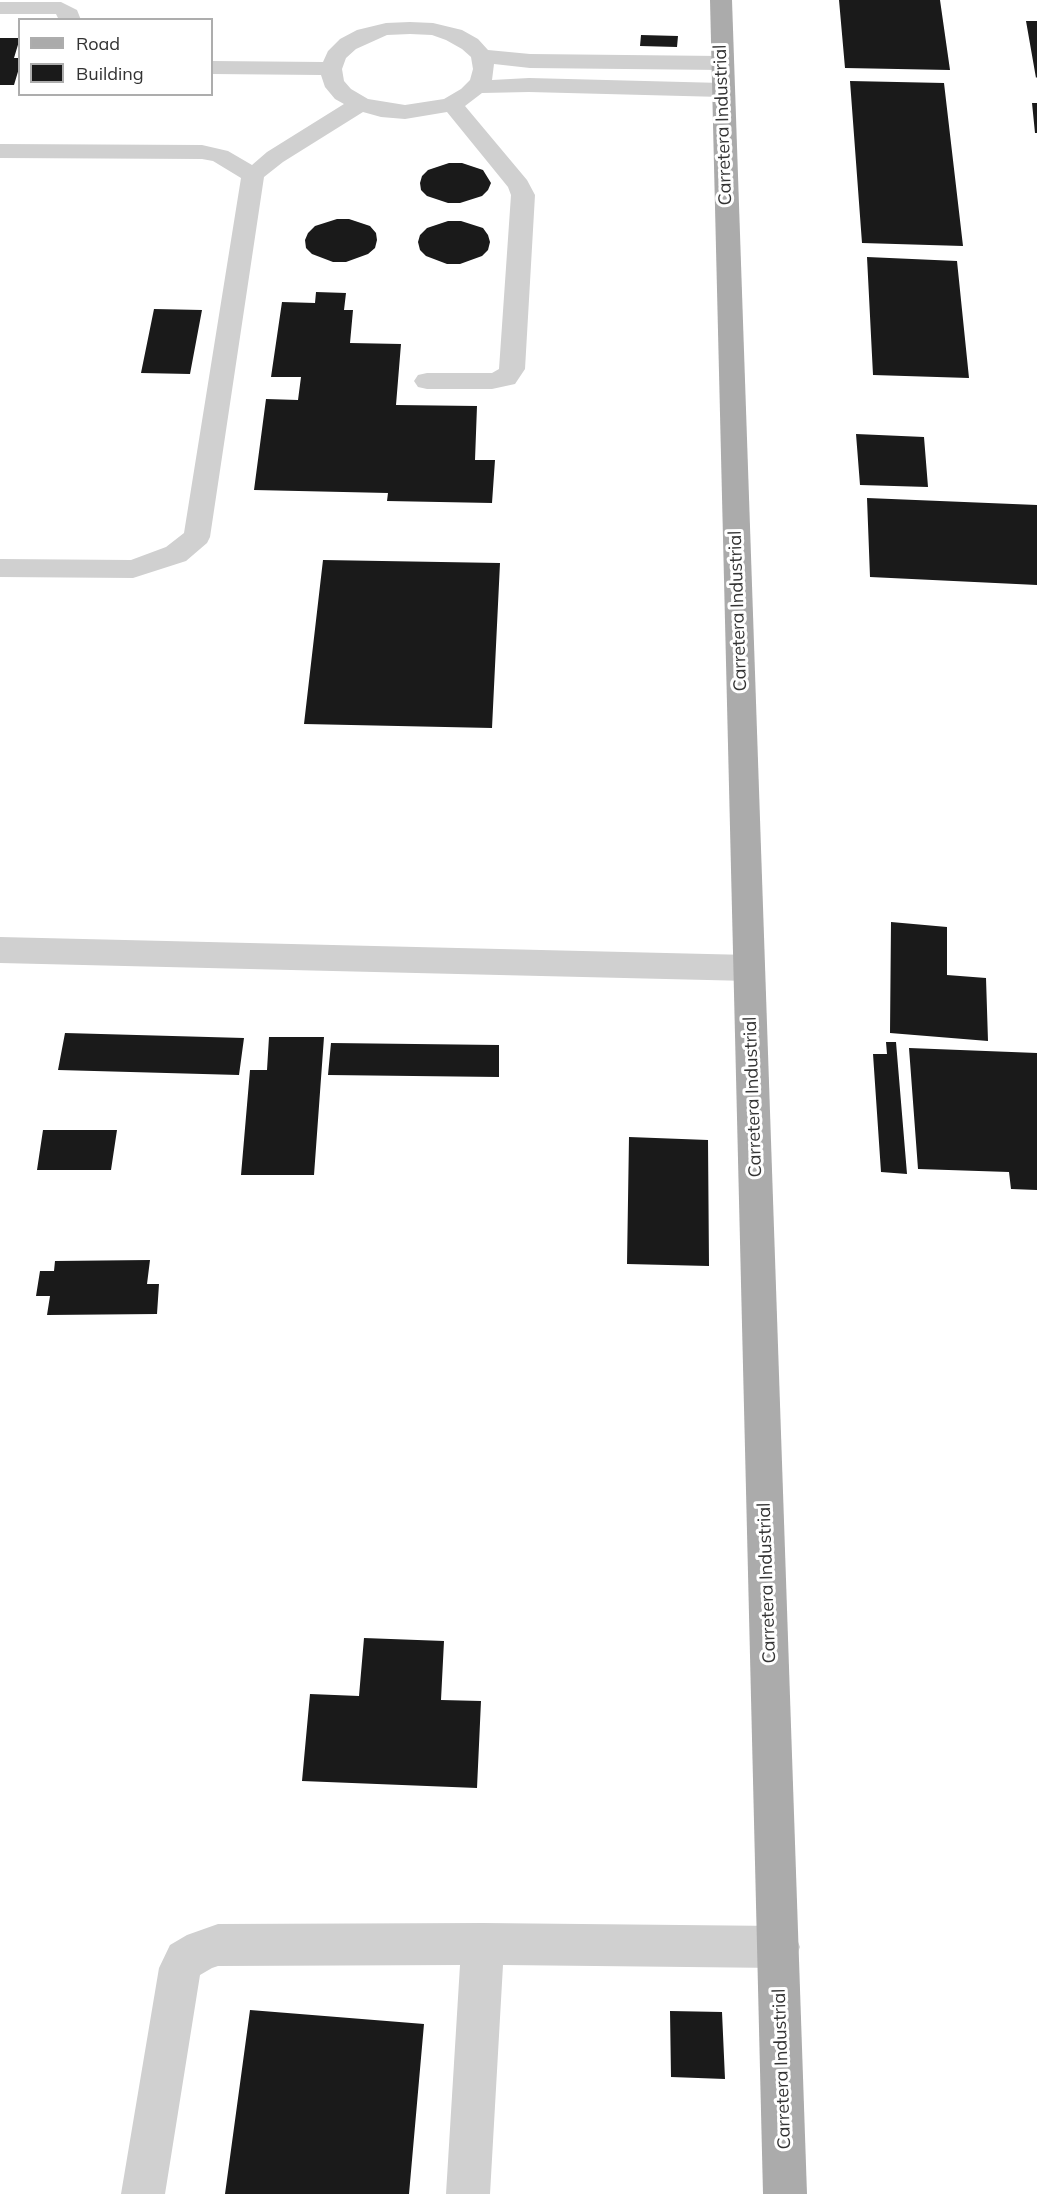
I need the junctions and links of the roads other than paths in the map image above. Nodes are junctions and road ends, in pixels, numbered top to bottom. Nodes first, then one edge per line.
1 (721, 0) edge
2 (0, 8) edge
3 (69, 18) edge
4 (481, 56) junction
5 (213, 67) edge
6 (331, 69) junction
7 (722, 77) junction
8 (476, 87) junction
9 (360, 104) junction
10 (452, 104) junction
11 (0, 151) edge
12 (252, 175) junction
13 (427, 381) dead end
14 (0, 568) edge
15 (0, 950) edge
16 (748, 968) junction
17 (483, 1944) junction
18 (779, 1947) junction
19 (143, 2194) edge
20 (468, 2194) edge
21 (785, 2194) edge

1 - 7 main road, Carretera Industrial
2 - 3 lane
4 - 6 lane
4 - 7 lane
4 - 8 lane
5 - 6 lane
6 - 9 lane
7 - 8 lane
7 - 16 main road, Carretera Industrial
8 - 10 lane
9 - 10 lane
9 - 12 lane
10 - 13 lane
11 - 12 lane
12 - 14 lane
15 - 16 lane
16 - 18 main road, Carretera Industrial
17 - 18 lane
17 - 19 lane
17 - 20 lane
18 - 21 main road, Carretera Industrial

